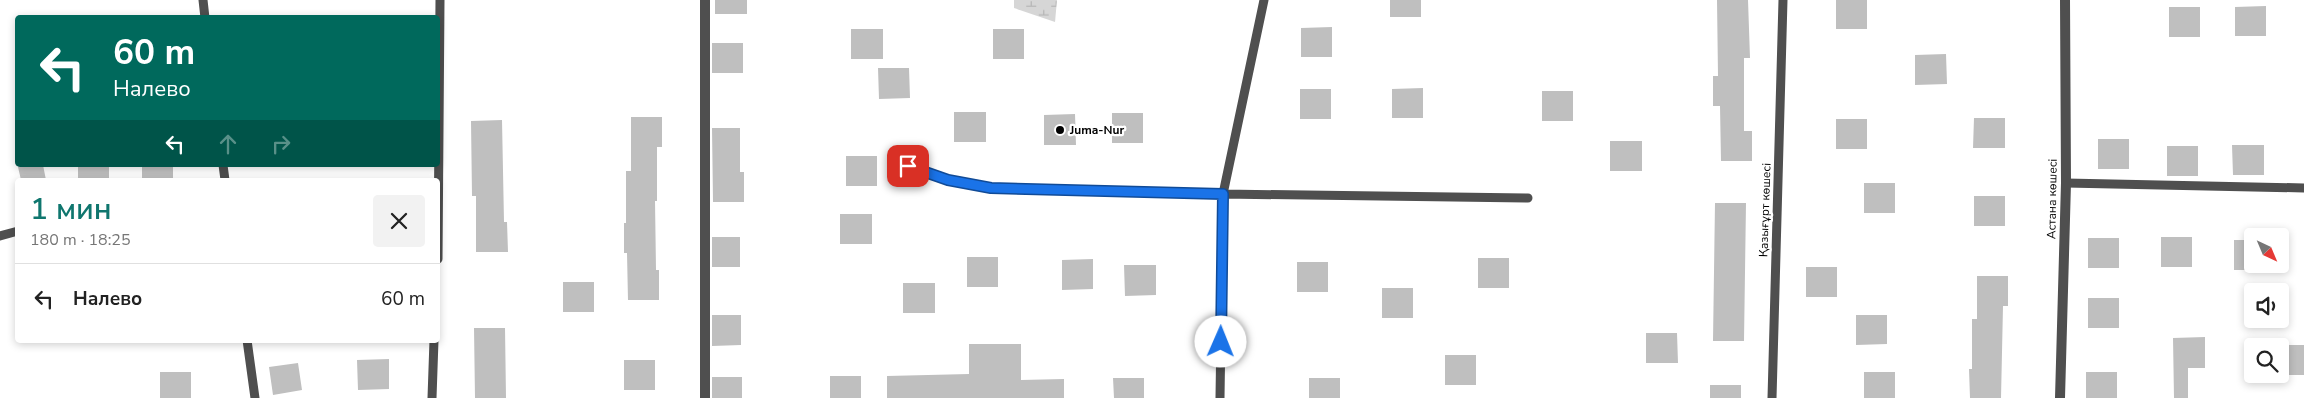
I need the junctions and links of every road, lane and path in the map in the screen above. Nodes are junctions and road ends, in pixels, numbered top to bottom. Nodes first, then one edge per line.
1 (203, 0) edge
2 (440, 0) edge
3 (705, 0) edge
4 (1264, 0) edge
5 (1783, 0) edge
6 (2065, 0) edge
7 (205, 15) edge
8 (440, 15) edge
9 (908, 166) dead end
10 (2066, 182) junction
11 (2304, 188) edge
12 (1223, 194) junction
13 (1528, 198) dead end
14 (15, 232) edge
15 (0, 236) edge
16 (247, 343) edge
17 (434, 343) edge
18 (255, 398) edge
19 (432, 398) edge
20 (705, 398) edge
21 (1220, 398) edge
22 (1772, 398) edge
23 (2060, 398) edge

1 - 7 lane
2 - 8 lane
3 - 20 street
4 - 12 lane
5 - 22 lane, Қазығұрт көшесі
6 - 10 street, Астана көшесі
9 - 12 lane
10 - 11 lane
10 - 23 street, Астана көшесі
12 - 13 lane
12 - 21 lane
14 - 15 lane
16 - 18 lane
17 - 19 lane

